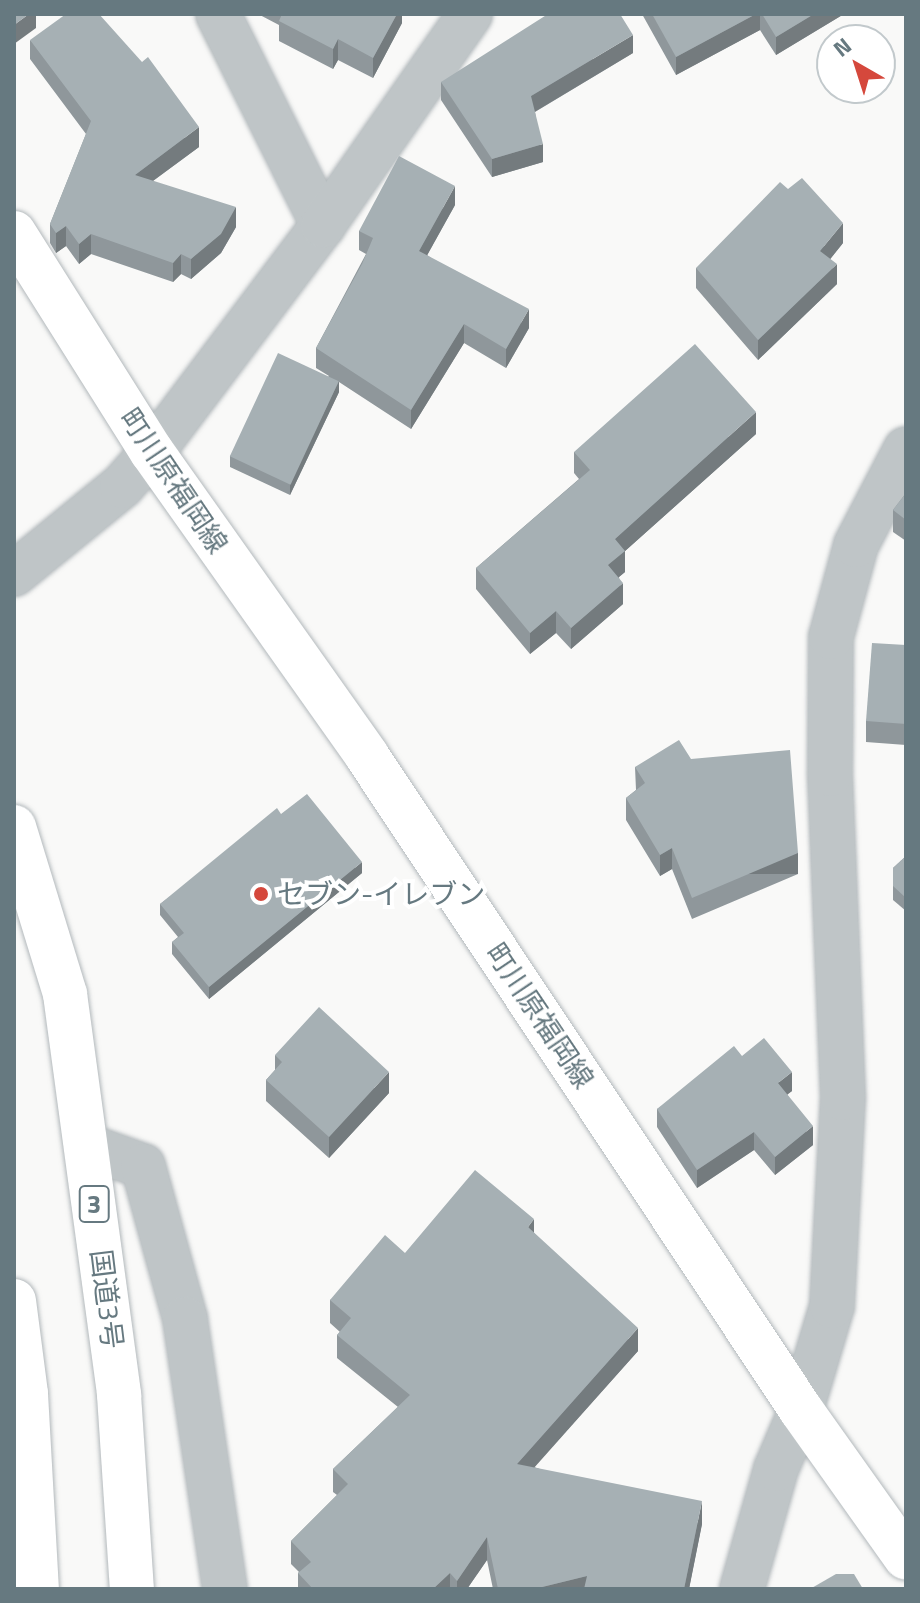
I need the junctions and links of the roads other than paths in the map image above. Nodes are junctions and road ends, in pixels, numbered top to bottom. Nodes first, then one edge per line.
1 (218, 14) edge
2 (470, 14) edge
3 (323, 225) junction
4 (14, 233) edge
5 (906, 449) edge
6 (152, 452) junction
7 (14, 574) edge
8 (14, 827) edge
9 (87, 1146) junction
10 (14, 1301) edge
11 (801, 1410) junction
12 (906, 1558) edge
13 (37, 1589) edge
14 (132, 1589) edge
15 (225, 1589) edge
16 (742, 1589) edge

1 - 3 street
2 - 3 street
3 - 6 street
4 - 6 main road, 町川原福岡線
5 - 11 street
6 - 7 street
6 - 11 main road, 町川原福岡線
8 - 9 main road, 国道3号 / 3
9 - 14 main road, 国道3号 / 3
9 - 15 street
10 - 13 main road
11 - 12 main road, 町川原福岡線
11 - 16 street

